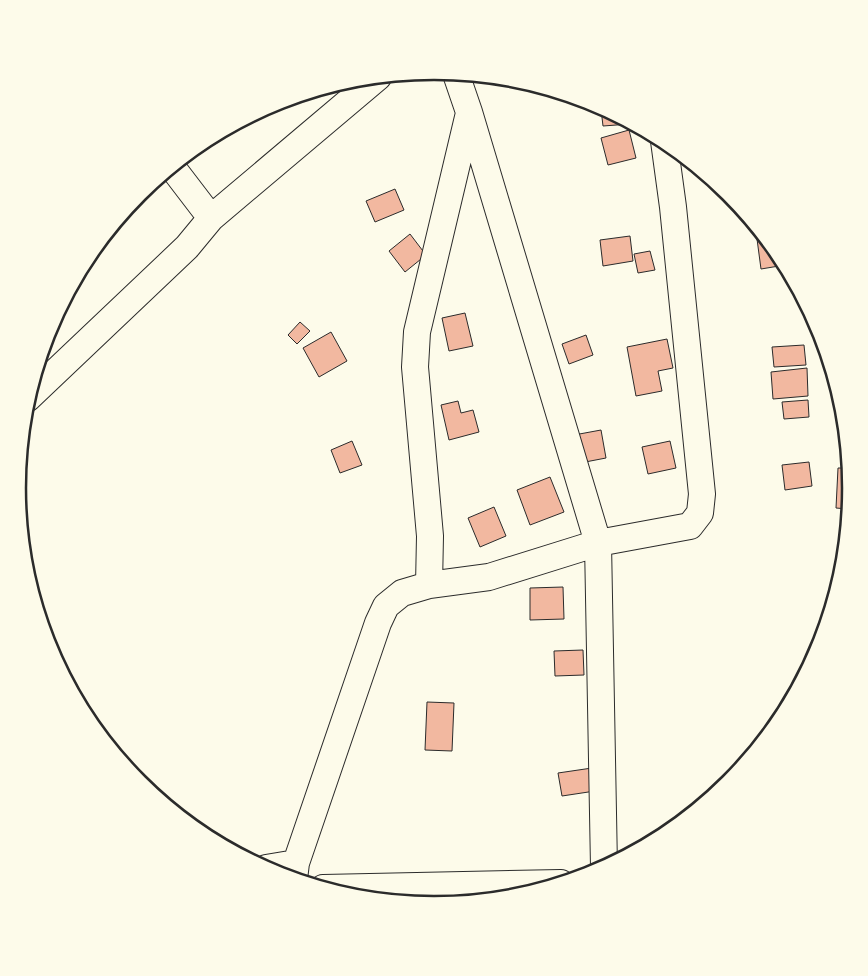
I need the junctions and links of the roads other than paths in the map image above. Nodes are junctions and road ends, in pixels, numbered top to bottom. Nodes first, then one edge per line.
1 (458, 81) edge
2 (367, 86) edge
3 (469, 112) junction
4 (666, 152) edge
5 (176, 172) edge
6 (211, 218) junction
7 (39, 388) edge
8 (598, 543) junction
9 (429, 585) junction
10 (604, 859) edge
11 (295, 871) edge
12 (533, 884) edge
13 (351, 887) edge

1 - 3 street
2 - 6 street
3 - 8 street
3 - 9 street
4 - 8 street
5 - 6 street
6 - 7 street
8 - 9 street
8 - 10 street
9 - 11 street
12 - 13 street

